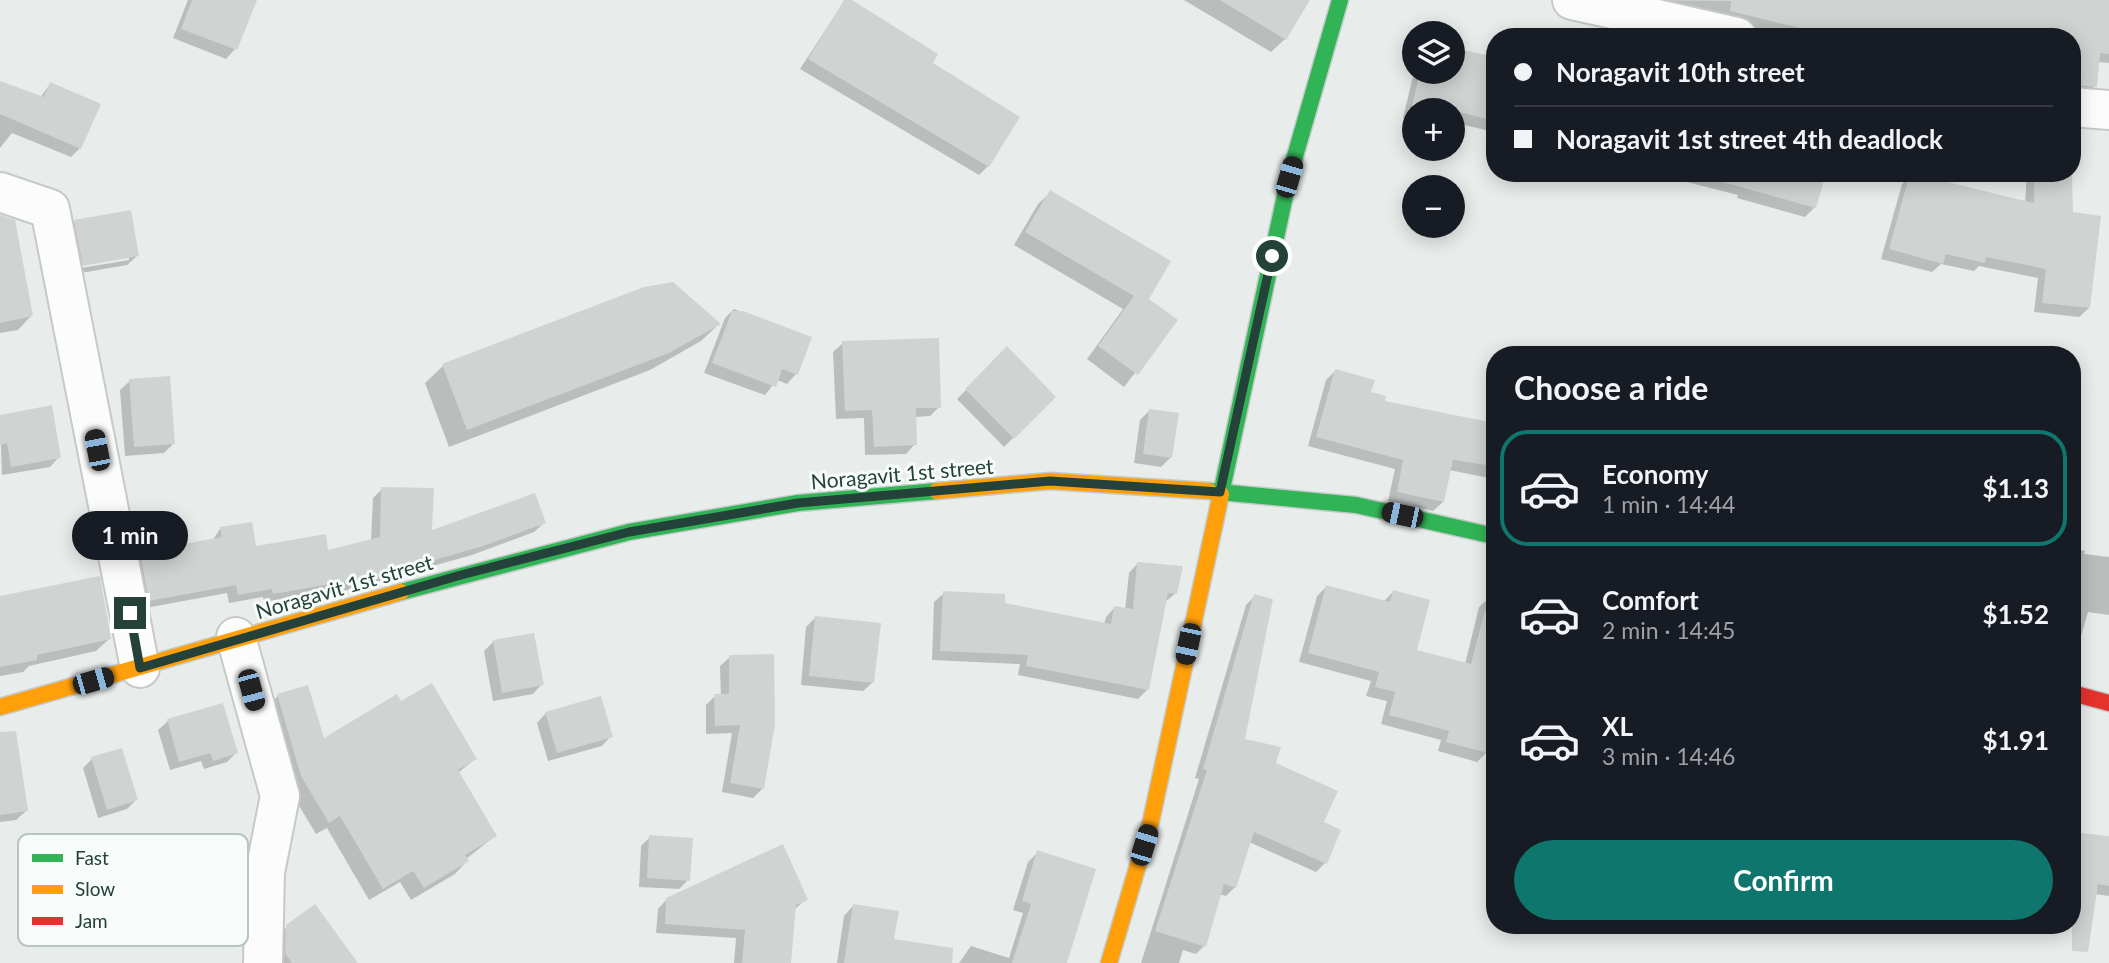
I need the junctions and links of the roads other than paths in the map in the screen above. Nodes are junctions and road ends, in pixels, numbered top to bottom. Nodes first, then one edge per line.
1 (1340, 0) edge
2 (1572, 0) edge
3 (1697, 28) edge
4 (2081, 108) edge
5 (2109, 110) edge
6 (0, 192) edge
7 (1220, 492) junction
8 (1486, 534) edge
9 (236, 638) junction
10 (140, 668) junction
11 (2081, 695) edge
12 (2109, 703) edge
13 (0, 707) edge
14 (263, 963) edge
15 (1109, 963) edge

1 - 7 main road
2 - 3 street
4 - 5 street
6 - 10 street
7 - 8 main road, Noragavit 1st street
7 - 9 main road, Noragavit 1st street
7 - 15 main road
9 - 10 main road, Noragavit 1st street
9 - 14 street
10 - 13 main road, Noragavit 1st street
11 - 12 main road

